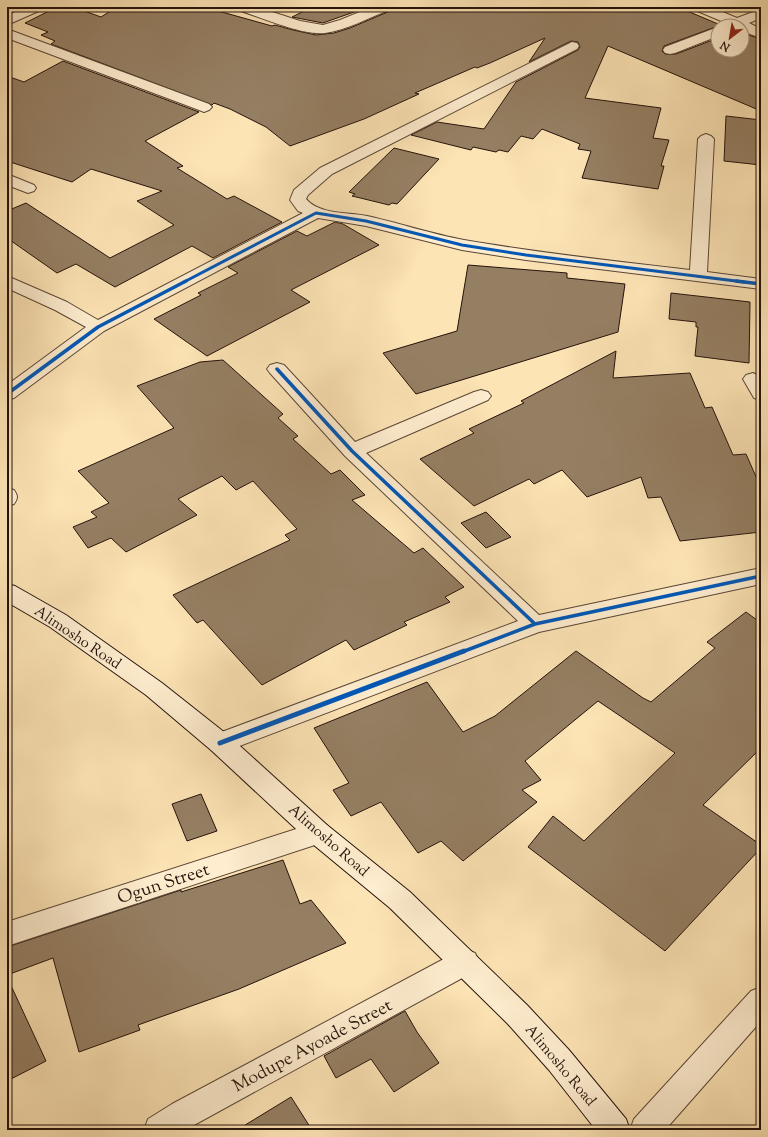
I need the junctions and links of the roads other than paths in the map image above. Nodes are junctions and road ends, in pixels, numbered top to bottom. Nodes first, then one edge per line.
1 (36, 7) edge
2 (243, 7) edge
3 (384, 7) edge
4 (700, 7) edge
5 (761, 13) edge
6 (721, 18) edge
7 (750, 18) edge
8 (7, 21) edge
9 (750, 30) edge
10 (7, 33) edge
11 (710, 34) edge
12 (761, 34) edge
13 (572, 46) dead end
14 (670, 50) dead end
15 (204, 107) dead end
16 (706, 139) dead end
17 (7, 179) edge
18 (28, 188) dead end
19 (316, 213) junction
20 (698, 277) junction
21 (7, 282) edge
22 (761, 284) edge
23 (98, 327) junction
24 (276, 369) dead end
25 (7, 394) edge
26 (481, 396) dead end
27 (352, 451) junction
28 (7, 496) edge
29 (7, 499) edge
30 (761, 576) edge
31 (7, 592) edge
32 (535, 624) junction
33 (220, 743) junction
34 (318, 833) junction
35 (7, 934) edge
36 (465, 962) junction
37 (761, 1000) edge
38 (159, 1130) edge
39 (615, 1130) edge
40 (645, 1130) edge

1 - 8 street
2 - 3 street
4 - 6 street
5 - 7 street
9 - 12 street
10 - 15 street
11 - 14 street
13 - 19 street
16 - 20 street
17 - 18 street
19 - 20 street
19 - 23 street
20 - 22 street
21 - 23 street
23 - 25 street
24 - 27 street
26 - 27 street
27 - 32 street
28 - 29 street
30 - 32 street
31 - 33 street, Alimosho Road
32 - 33 street
33 - 34 street, Alimosho Road
34 - 35 street, Ogun Street
34 - 36 street, Alimosho Road
36 - 38 street, Modupe Ayoade Street
36 - 39 street, Alimosho Road
37 - 40 street

